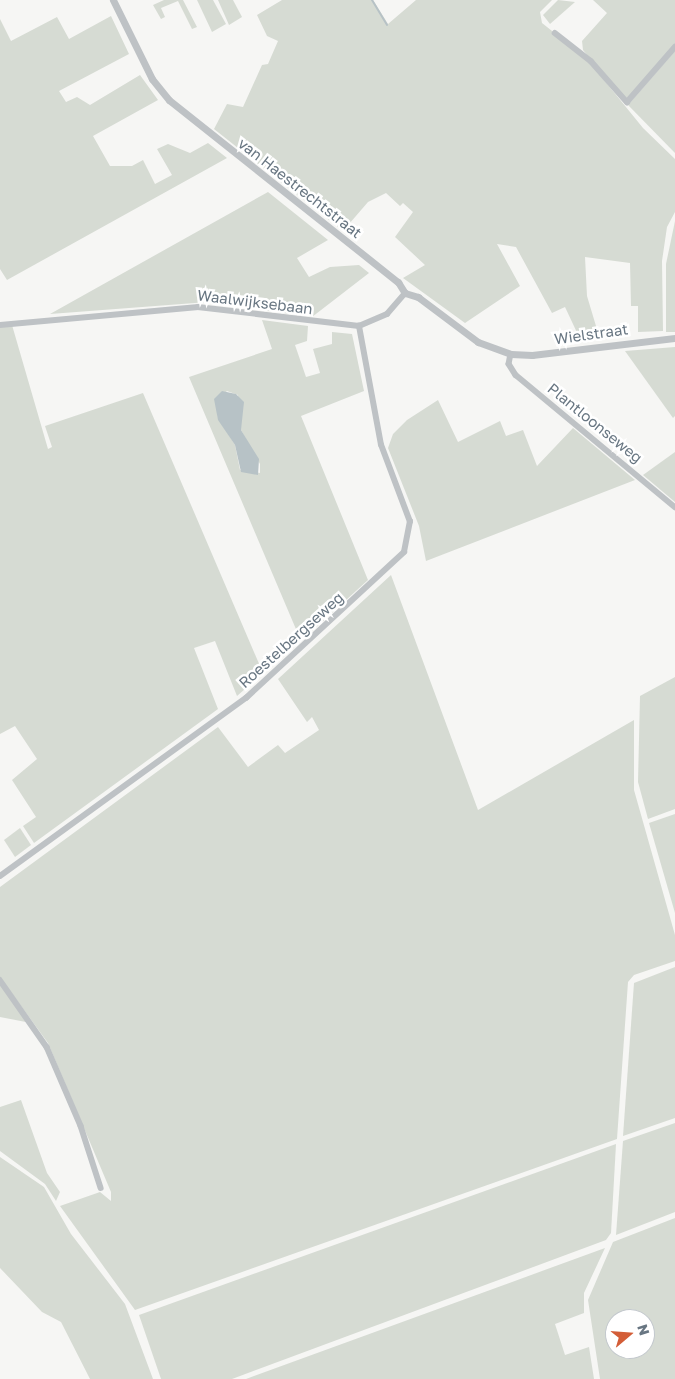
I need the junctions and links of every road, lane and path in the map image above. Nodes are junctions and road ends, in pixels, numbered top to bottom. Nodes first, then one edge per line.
1 (113, 0) edge
2 (555, 33) dead end
3 (675, 47) edge
4 (405, 293) junction
5 (0, 325) edge
6 (359, 326) junction
7 (675, 338) edge
8 (511, 354) junction
9 (675, 507) edge
10 (0, 876) edge
11 (0, 980) edge
12 (101, 1188) dead end

1 - 4 street, van Haestrechtstraat
2 - 3 street
4 - 6 street
4 - 8 street, van Haestrechtstraat
5 - 6 street, Waalwijksebaan
6 - 10 street, Roestelbergseweg
7 - 8 street, Wielstraat
8 - 9 street, Plantloonseweg
11 - 12 street

